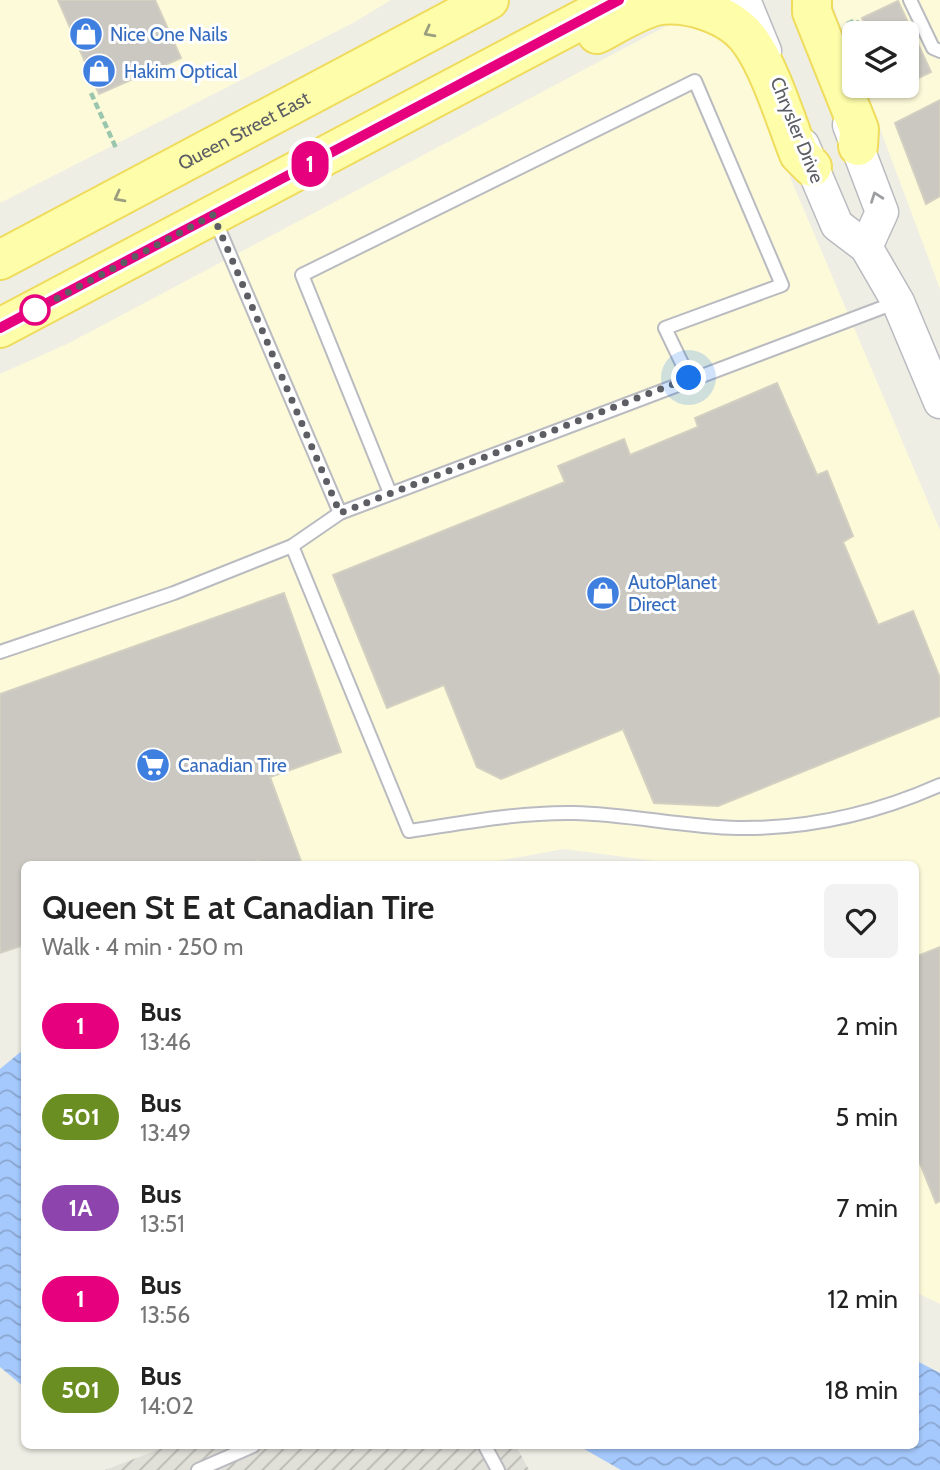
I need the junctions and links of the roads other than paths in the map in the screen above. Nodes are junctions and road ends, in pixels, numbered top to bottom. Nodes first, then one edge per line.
1 (489, 0) edge
2 (619, 0) edge
3 (744, 0) edge
4 (800, 0) edge
5 (812, 0) edge
6 (910, 0) edge
7 (940, 51) edge
8 (510, 57) junction
9 (858, 146) junction
10 (812, 167) junction
11 (213, 215) junction
12 (866, 247) junction
13 (0, 260) edge
14 (898, 302) junction
15 (0, 328) edge
16 (689, 378) junction
17 (940, 402) edge
18 (390, 493) junction
19 (340, 513) junction
20 (292, 547) junction
21 (0, 652) edge
22 (940, 785) edge
23 (246, 1449) edge
24 (487, 1449) edge
25 (198, 1470) edge
26 (498, 1470) edge

1 -> 13 main road, Queen Street East
2 - 8 main road
3 - 10 street, Chrysler Drive
4 - 9 street
5 - 9 main road
6 - 7 lane
8 - 10 main road
8 - 11 main road
12 -> 9 street
10 - 12 street, Chrysler Drive
11 - 15 main road
11 - 19 lane
12 - 14 street, Chrysler Drive
14 - 16 lane
14 - 17 street, Chrysler Drive
16 - 18 lane
16 - 18 lane
18 - 19 lane
19 - 20 lane
20 - 21 lane
20 - 22 lane
23 - 25 lane
24 - 26 lane

